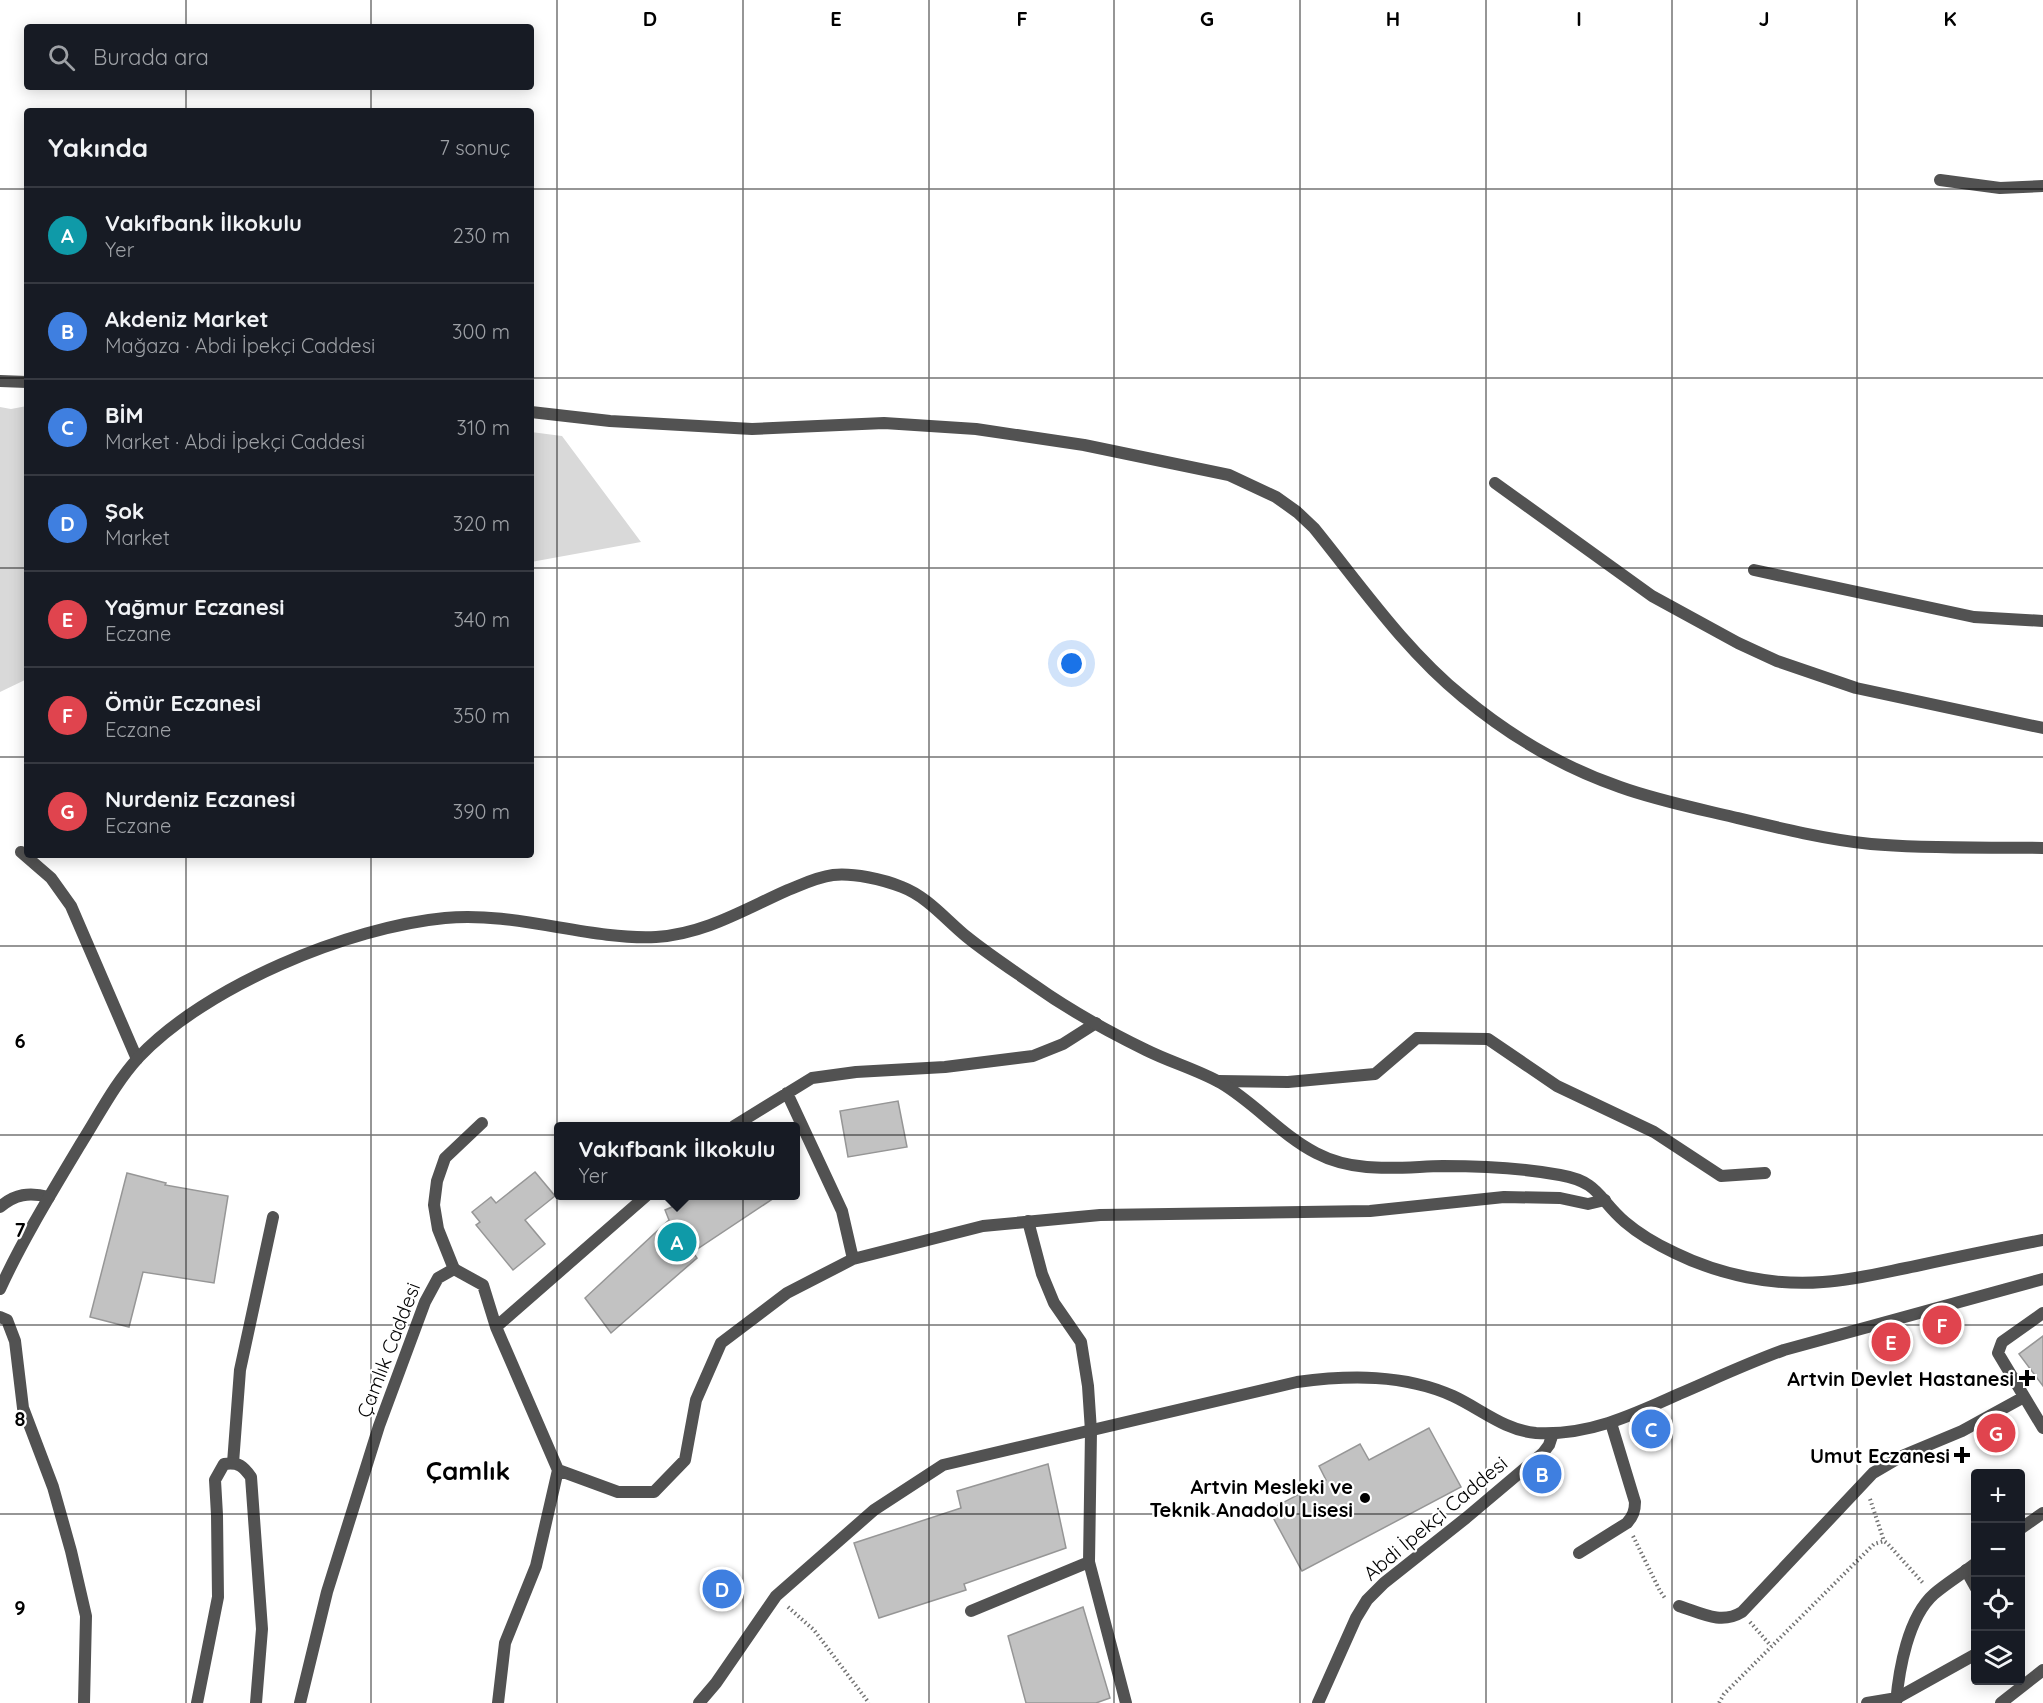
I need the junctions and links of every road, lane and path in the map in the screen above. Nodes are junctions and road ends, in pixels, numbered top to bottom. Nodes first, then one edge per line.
1 (1940, 180) dead end
2 (2043, 186) edge
3 (0, 381) edge
4 (24, 382) edge
5 (534, 412) edge
6 (1495, 483) dead end
7 (1754, 570) dead end
8 (2043, 621) edge
9 (2043, 728) edge
10 (2043, 848) edge
11 (21, 852) dead end
12 (24, 855) edge
13 (28, 858) edge
14 (1096, 1023) junction
15 (137, 1059) junction
16 (1218, 1082) junction
17 (787, 1092) junction
18 (740, 1122) edge
19 (482, 1123) dead end
20 (1765, 1173) dead end
21 (49, 1197) junction
22 (641, 1200) edge
23 (1605, 1200) junction
24 (0, 1207) edge
25 (273, 1217) dead end
26 (1028, 1221) junction
27 (2043, 1240) edge
28 (853, 1259) junction
29 (454, 1269) junction
30 (2043, 1279) edge
31 (0, 1289) edge
32 (2043, 1313) edge
33 (0, 1317) edge
34 (496, 1327) junction
35 (2024, 1397) junction
36 (1611, 1423) junction
37 (2043, 1428) edge
38 (1091, 1431) junction
39 (1552, 1433) junction
40 (233, 1463) junction
41 (558, 1470) junction
42 (1865, 1481) junction
43 (2043, 1513) edge
44 (1627, 1522) junction
45 (2025, 1526) edge
46 (1884, 1541) junction
47 (1579, 1553) dead end
48 (1089, 1562) junction
49 (1971, 1567) edge
50 (1934, 1595) junction
51 (776, 1596) junction
52 (1679, 1606) joint
53 (971, 1611) dead end
54 (1742, 1612) junction
55 (1771, 1646) junction
56 (1971, 1657) edge
57 (2043, 1670) edge
58 (1897, 1700) edge
59 (84, 1703) edge
60 (197, 1703) edge
61 (255, 1703) edge
62 (300, 1703) edge
63 (498, 1703) edge
64 (699, 1703) edge
65 (868, 1703) edge
66 (1126, 1703) edge
67 (1318, 1703) edge
68 (1719, 1703) edge
69 (1867, 1703) edge
70 (2001, 1703) edge

1 - 2 street
3 - 4 street
5 - 10 street
6 - 9 street
7 - 8 street
11 - 12 street
13 - 15 street
14 - 15 street
14 - 16 street
14 - 17 street
15 - 21 street
16 - 20 street
16 - 23 street
17 - 18 street
17 - 28 street
19 - 29 street
21 - 24 street
21 - 31 street
22 - 34 street
23 - 26 street
23 - 27 street
25 - 40 street
26 - 28 street
26 - 38 street
28 - 41 street
29 - 34 street
29 - 62 street, Çamlık Caddesi
30 - 36 street
32 - 35 street
33 - 59 street
34 - 41 street
35 - 37 street
35 - 42 street
36 - 39 street
36 - 44 street
38 - 39 street
38 - 48 street
38 - 51 street
39 - 67 street, Abdi İpekçi Caddesi
40 - 60 street
40 - 61 street
41 - 63 street
42 - 46 path
42 - 54 street
43 - 45 street
44 - 47 street
44 - 52 path
46 - 50 path
46 - 55 path
48 - 53 street
48 - 66 street
49 - 50 street
50 - 58 street
51 - 64 street
51 - 65 path
52 - 54 street
54 - 55 path
55 - 68 path
56 - 58 street
57 - 70 street
58 - 69 street

